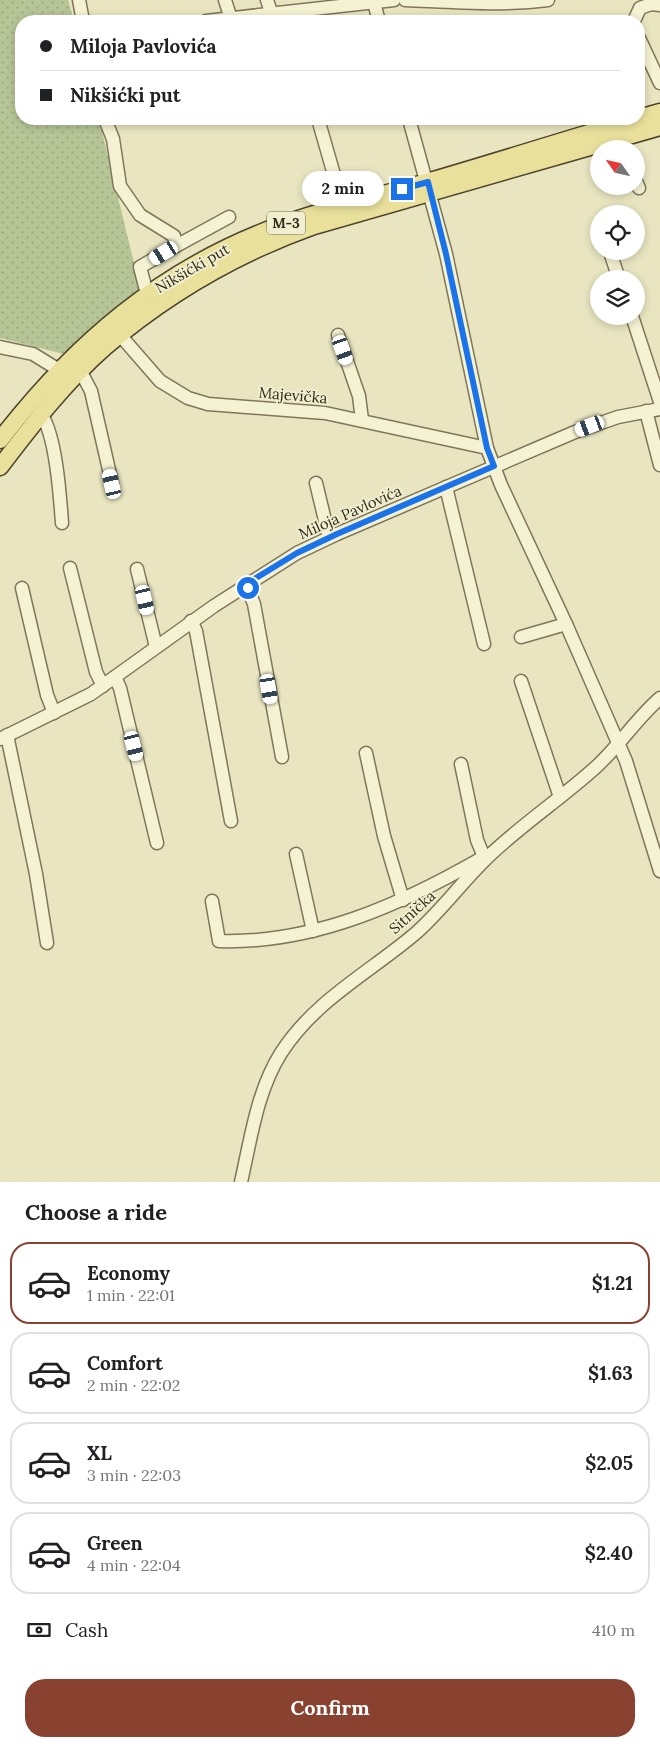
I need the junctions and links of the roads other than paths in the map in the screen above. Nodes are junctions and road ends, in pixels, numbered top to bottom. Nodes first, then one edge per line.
1 (79, 0) edge
2 (225, 0) edge
3 (267, 0) edge
4 (394, 0) edge
5 (405, 0) edge
6 (548, 0) edge
7 (374, 3) junction
8 (339, 4) edge
9 (660, 5) edge
10 (82, 15) edge
11 (230, 15) edge
12 (272, 15) joint
13 (378, 15) edge
14 (637, 15) edge
15 (645, 51) edge
16 (660, 83) edge
17 (660, 112) edge
18 (645, 116) edge
19 (107, 125) edge
20 (320, 125) edge
21 (411, 125) edge
22 (628, 125) edge
23 (660, 127) edge
24 (617, 133) edge
25 (430, 187) junction
26 (343, 206) junction
27 (229, 217) dead end
28 (176, 246) junction
29 (147, 294) junction
30 (635, 325) edge
31 (120, 335) junction
32 (338, 335) dead end
33 (0, 347) edge
34 (59, 370) junction
35 (81, 372) junction
36 (660, 402) edge
37 (660, 409) edge
38 (646, 412) junction
39 (41, 414) junction
40 (362, 420) junction
41 (0, 440) edge
42 (487, 448) junction
43 (660, 465) edge
44 (494, 466) junction
45 (0, 467) edge
46 (316, 483) dead end
47 (112, 484) dead end
48 (446, 488) junction
49 (62, 523) dead end
50 (330, 537) junction
51 (70, 568) dead end
52 (137, 569) dead end
53 (246, 584) junction
54 (22, 588) dead end
55 (192, 621) junction
56 (566, 624) junction
57 (521, 637) dead end
58 (484, 644) dead end
59 (156, 647) junction
60 (115, 677) junction
61 (521, 681) dead end
62 (103, 686) junction
63 (660, 698) edge
64 (54, 713) junction
65 (4, 737) edge
66 (617, 744) junction
67 (366, 753) dead end
68 (282, 757) dead end
69 (461, 764) dead end
70 (560, 797) junction
71 (231, 821) dead end
72 (157, 843) dead end
73 (296, 854) dead end
74 (487, 855) junction
75 (660, 871) edge
76 (403, 900) junction
77 (212, 902) dead end
78 (313, 931) junction
79 (47, 943) dead end
80 (241, 1182) edge

1 - 10 street
2 - 11 street
3 - 12 street
4 - 7 street
5 - 6 street
7 - 8 street
7 - 13 street
8 - 12 street
9 - 14 street
15 - 16 street
17 - 18 main road, Nikšićki put / M-3
19 - 28 street
20 - 26 street
21 - 25 street
22 - 24 main road, Nikšićki put / M-3
23 - 24 main road
24 - 25 main road, Nikšićki put / M-3
25 - 26 main road, Nikšićki put / M-3
25 - 31 main road
25 - 42 street
26 - 29 main road, Nikšićki put / M-3
27 - 28 street
28 - 29 street
29 - 34 main road, Nikšićki put / M-3
30 - 36 street
31 - 35 main road
31 - 40 street, Majevička
32 - 40 street
33 - 34 street
34 - 41 main road, Nikšićki put / M-3
35 - 39 main road
35 - 47 street
37 - 38 street, Miloja Pavlovića
38 - 43 street
38 - 44 street, Miloja Pavlovića
39 - 45 main road
39 - 49 street
40 - 42 street, Majevička
42 - 44 street
44 - 48 street, Miloja Pavlovića
44 - 56 street
46 - 50 street
48 - 50 street, Miloja Pavlovića
48 - 58 street
50 - 53 street, Miloja Pavlovića
51 - 62 street
52 - 59 street
53 - 55 street, Miloja Pavlovića
53 - 68 street
54 - 64 street
55 - 59 street, Miloja Pavlovića
55 - 71 street
56 - 57 street
56 - 66 street
59 - 60 street, Miloja Pavlovića
60 - 62 street, Miloja Pavlovića
60 - 72 street
61 - 70 street
62 - 64 street, Miloja Pavlovića
63 - 66 street, Sitnička
64 - 65 street, Miloja Pavlovića
65 - 79 street
66 - 70 street, Sitnička
66 - 75 street
67 - 76 street
69 - 74 street
70 - 74 street, Sitnička
73 - 78 street
74 - 76 street
74 - 80 street, Sitnička
76 - 78 street
77 - 78 street

